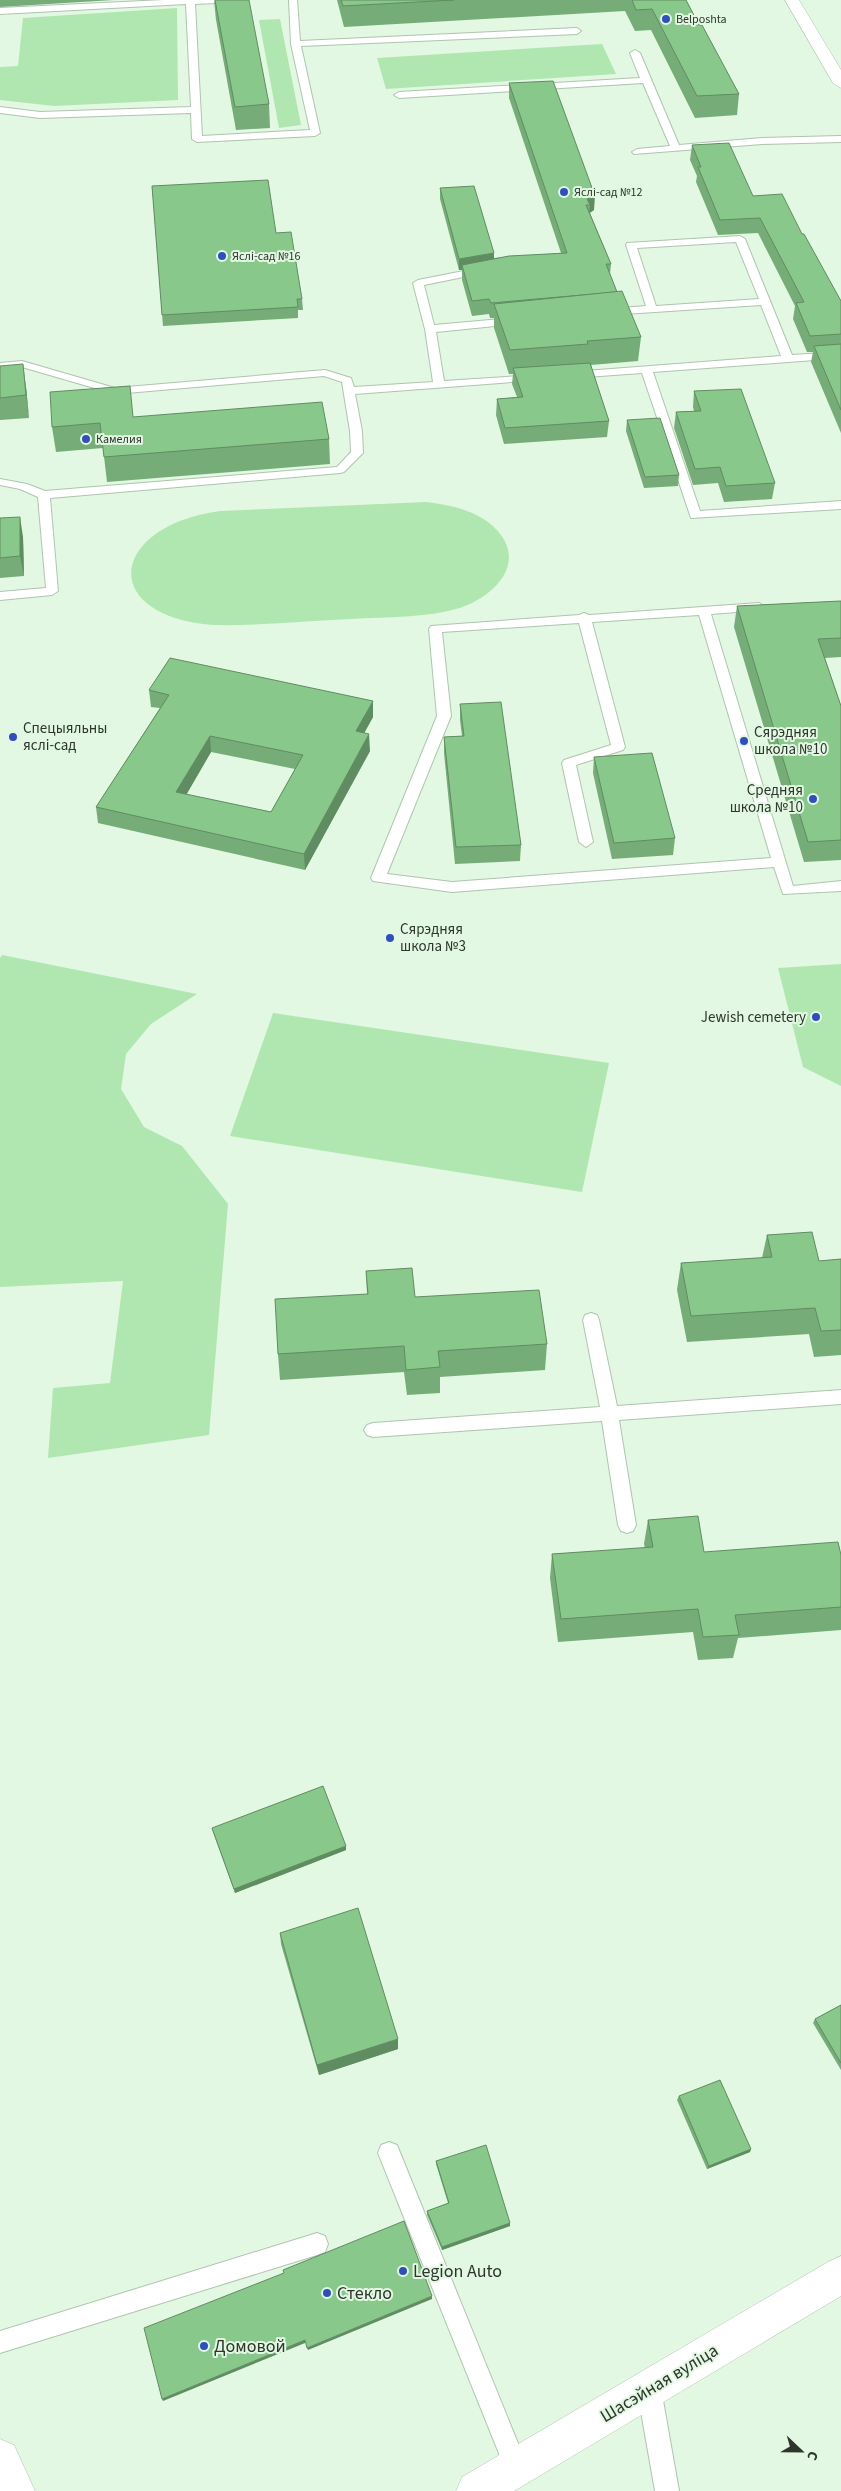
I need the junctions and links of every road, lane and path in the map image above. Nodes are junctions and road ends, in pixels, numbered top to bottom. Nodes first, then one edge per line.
1 (216, 0) edge
2 (293, 0) edge
3 (792, 0) edge
4 (190, 1) edge
5 (0, 11) edge
6 (577, 32) dead end
7 (296, 44) junction
8 (636, 53) dead end
9 (646, 80) junction
10 (841, 82) edge
11 (399, 95) dead end
12 (0, 110) edge
13 (196, 110) junction
14 (841, 139) edge
15 (675, 147) junction
16 (637, 152) dead end
17 (493, 268) edge
18 (765, 302) junction
19 (652, 309) junction
20 (601, 312) edge
21 (525, 320) edge
22 (430, 329) junction
23 (841, 355) edge
24 (788, 359) junction
25 (0, 366) edge
26 (646, 369) junction
27 (439, 384) junction
28 (350, 391) junction
29 (0, 482) edge
30 (44, 495) junction
31 (841, 505) edge
32 (0, 596) edge
33 (773, 606) edge
34 (704, 610) junction
35 (584, 617) junction
36 (586, 842) dead end
37 (779, 862) junction
38 (841, 886) edge
39 (591, 1320) dead end
40 (841, 1398) edge
41 (610, 1415) junction
42 (373, 1430) dead end
43 (627, 1525) dead end
44 (389, 2153) dead end
45 (318, 2244) dead end
46 (841, 2275) edge
47 (0, 2342) edge
48 (649, 2389) junction
49 (0, 2459) edge
50 (516, 2468) junction
51 (15, 2491) edge
52 (476, 2491) edge
53 (667, 2491) edge

1 - 4 lane
2 - 7 lane
3 - 10 main road
4 - 5 lane
4 - 13 lane
6 - 7 lane
7 - 13 lane
8 - 9 lane
9 - 11 lane
9 - 15 lane
12 - 13 lane
14 - 15 lane
15 - 16 lane
17 - 22 lane
18 - 19 lane
18 - 19 lane
18 - 24 lane
19 - 20 lane
21 - 22 lane
22 - 27 lane
23 - 24 lane
24 - 26 lane
25 - 28 lane
26 - 27 lane
26 - 31 lane
27 - 28 lane
28 - 30 lane
29 - 30 lane
30 - 32 lane
33 - 34 lane
34 - 35 lane
34 - 37 lane
35 - 36 lane
35 - 37 lane
37 - 38 lane
39 - 41 lane
40 - 41 lane
41 - 42 lane
41 - 43 lane
44 - 50 lane
45 - 47 lane
46 - 48 main road, Шасэйная вуліца
48 - 50 main road, Шасэйная вуліца
48 - 53 lane
49 - 51 main road
50 - 52 main road, Шасэйная вуліца

